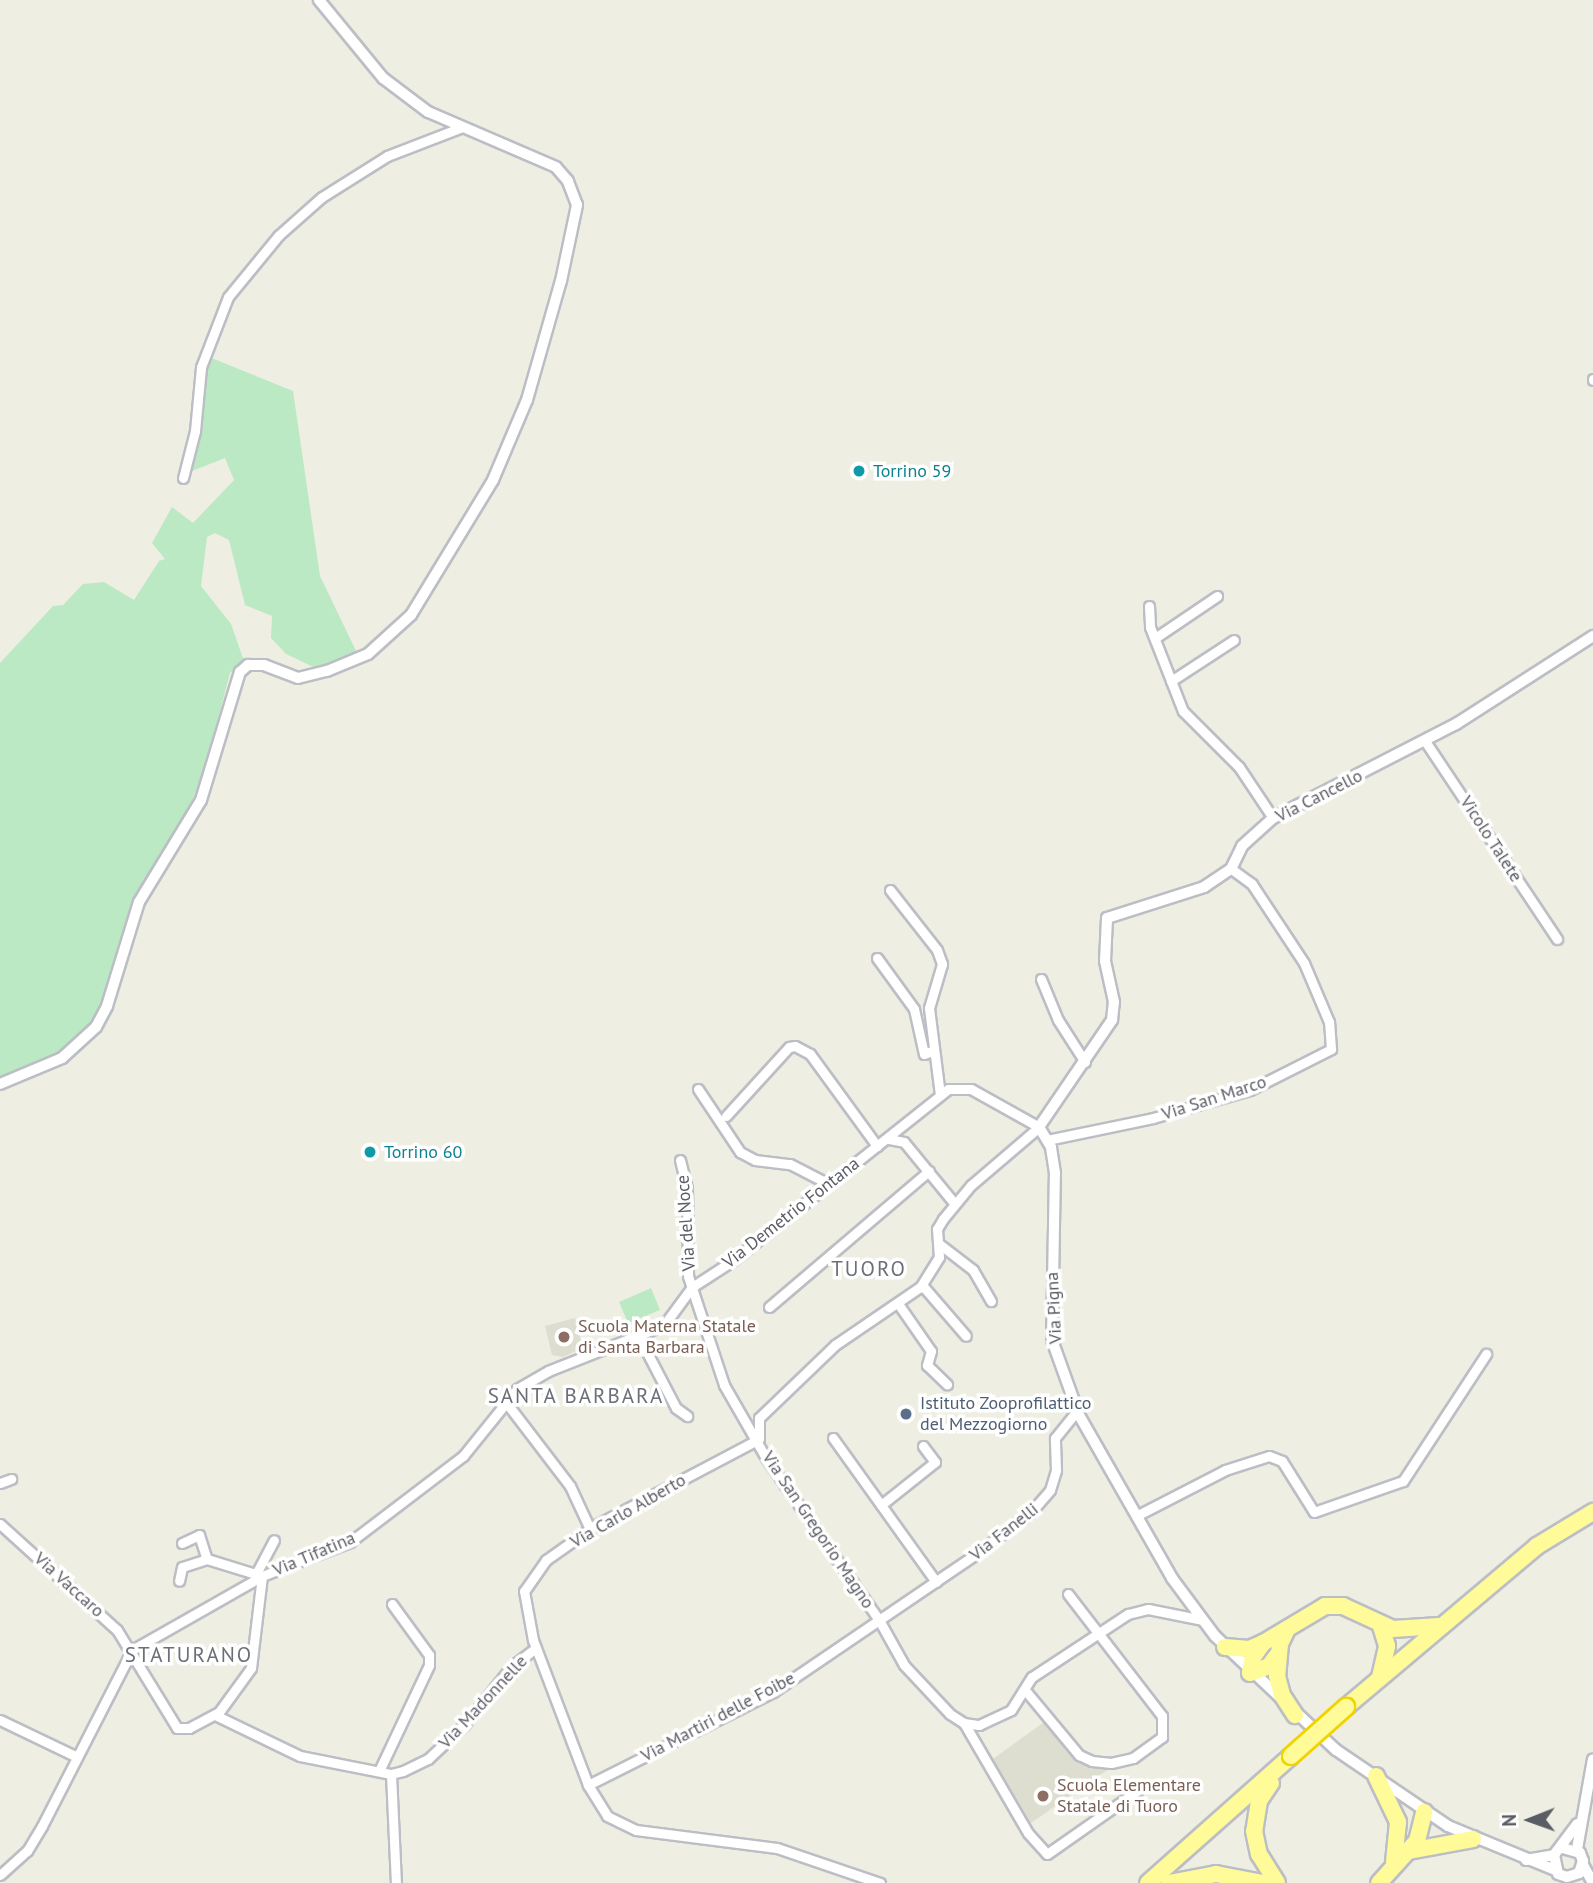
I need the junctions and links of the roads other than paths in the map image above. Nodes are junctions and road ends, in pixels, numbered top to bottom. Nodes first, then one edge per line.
1 (318, 0) edge
2 (462, 127) junction
3 (183, 478) dead end
4 (1217, 596) dead end
5 (1149, 606) dead end
6 (1593, 636) edge
7 (1155, 638) junction
8 (1234, 640) dead end
9 (1171, 681) junction
10 (1425, 741) junction
11 (1273, 818) junction
12 (1231, 869) junction
13 (890, 890) dead end
14 (1557, 939) dead end
15 (877, 958) dead end
16 (1041, 979) dead end
17 (932, 1051) junction
18 (1085, 1062) junction
19 (0, 1084) edge
20 (698, 1089) dead end
21 (940, 1095) junction
22 (726, 1116) dead end
23 (1039, 1127) junction
24 (889, 1139) junction
25 (1047, 1140) junction
26 (877, 1146) junction
27 (680, 1160) dead end
28 (929, 1171) junction
29 (827, 1183) junction
30 (955, 1204) junction
31 (938, 1243) junction
32 (922, 1284) junction
33 (692, 1287) junction
34 (991, 1301) dead end
35 (899, 1305) junction
36 (769, 1307) dead end
37 (966, 1336) dead end
38 (639, 1337) junction
39 (1486, 1354) dead end
40 (947, 1384) dead end
41 (505, 1401) junction
42 (1077, 1410) junction
43 (687, 1416) dead end
44 (834, 1438) dead end
45 (759, 1439) junction
46 (923, 1446) dead end
47 (11, 1479) dead end
48 (0, 1483) edge
49 (881, 1505) junction
50 (1593, 1512) edge
51 (1136, 1516) junction
52 (0, 1524) edge
53 (590, 1530) junction
54 (274, 1540) dead end
55 (182, 1543) dead end
56 (206, 1559) junction
57 (260, 1574) junction
58 (179, 1581) dead end
59 (936, 1582) junction
60 (1068, 1594) dead end
61 (392, 1604) dead end
62 (879, 1620) junction
63 (1203, 1620) junction
64 (1443, 1625) junction
65 (1381, 1626) junction
66 (1287, 1629) junction
67 (1095, 1633) junction
68 (1263, 1643) junction
69 (1226, 1647) junction
70 (536, 1648) junction
71 (132, 1650) junction
72 (1278, 1654) junction
73 (1250, 1673) junction
74 (1380, 1678) junction
75 (1025, 1690) junction
76 (1295, 1714) junction
77 (215, 1715) junction
78 (0, 1720) edge
79 (964, 1723) junction
80 (75, 1756) junction
81 (1593, 1759) edge
82 (1287, 1761) junction
83 (379, 1771) junction
84 (391, 1774) junction
85 (1376, 1776) junction
86 (588, 1785) junction
87 (1137, 1791) dead end
88 (1424, 1812) junction
89 (1580, 1818) junction
90 (1473, 1839) junction
91 (1404, 1845) junction
92 (1577, 1849) junction
93 (1558, 1851) junction
94 (1525, 1860) junction
95 (1583, 1865) junction
96 (0, 1875) edge
97 (1563, 1877) edge
98 (396, 1883) edge
99 (880, 1883) edge
100 (1148, 1883) edge
101 (1169, 1883) edge
102 (1263, 1883) edge
103 (1276, 1883) edge
104 (1379, 1883) edge
105 (1593, 1883) edge

1 - 2 street
2 - 3 street
2 - 19 street
4 - 7 street
5 - 7 street
6 - 10 street, Via Cancello
7 - 9 street
8 - 9 street
9 - 11 street
10 - 11 street, Via Cancello
10 - 14 street, Vicolo Talete
11 - 12 street, Via Cancello
12 - 18 street, Via Cancello
12 - 25 street, Via San Marco
13 - 17 street
15 - 17 street
16 - 18 street
17 - 21 street
18 - 23 street, Via Cancello
20 - 29 street
21 - 23 street
21 - 24 street, Via Demetrio Fontana
22 - 26 street
23 - 25 street, Via Pigna
23 - 30 street
24 - 26 street, Via Demetrio Fontana
24 - 28 street
25 - 42 street, Via Pigna
26 - 29 street, Via Demetrio Fontana
27 - 33 street, Via del Noce
28 - 30 street
28 - 36 street
29 - 33 street, Via Demetrio Fontana
30 - 31 street
31 - 32 street
31 - 34 street
32 - 35 street
32 - 37 street
33 - 38 street, Via Tifatina
33 - 45 street, Via del Noce
35 - 40 street
35 - 45 street
38 - 41 street, Via Tifatina
38 - 43 street
39 - 51 street
41 - 53 street
41 - 57 street, Via Tifatina
42 - 51 street, Via Pigna
42 - 59 street, Via Fanelli
44 - 49 street
45 - 53 street, Via Carlo Alberto
45 - 62 street, Via San Gregorio Magno
46 - 49 street
47 - 48 street
49 - 59 street
50 - 64 highway
51 - 63 street, Via Pigna
52 - 71 street, Via Vaccaro
53 - 70 street, Via Carlo Alberto
54 - 57 street
55 - 56 street
56 - 57 street
56 - 58 street
57 - 71 street, Via Tifatina
57 - 77 street
59 - 62 street, Via Fanelli
60 - 67 street
61 - 83 street
62 - 79 street, Via San Gregorio Magno
62 - 86 street, Via Martiri delle Foibe
63 - 67 street
63 - 69 street, Via Pigna
64 - 65 highway
64 - 74 highway
65 - 66 highway
65 - 74 highway
66 - 68 highway
66 - 72 highway
67 - 75 street
67 - 75 street
68 - 69 highway
68 - 73 highway
69 - 73 street, Via Pigna
70 - 84 street, Via Madonnelle
70 - 86 street, Via Carlo Alberto
71 - 77 street, Via Vaccaro
71 - 80 street
72 - 73 highway
72 - 76 highway
73 - 76 street, Via Pigna
74 - 82 highway, bridge
75 - 79 street
76 - 85 street, Via Pigna
77 - 83 street
78 - 80 street
79 - 87 street, Via San Gregorio Magno
80 - 96 street
81 - 89 street
82 - 100 highway
82 - 103 highway
83 - 84 street
84 - 98 street
85 - 88 street, Via Pigna
85 - 91 highway
86 - 99 street, Via Carlo Alberto
88 - 90 street, Via Pigna
88 - 91 highway
89 - 92 street
89 - 93 street
90 - 91 highway
90 - 94 street, Via Pigna
91 - 104 highway
92 - 93 street
92 - 95 street
93 - 94 street
93 - 97 street
94 - 97 street, Via Pigna
95 - 97 street
95 - 105 street
101 - 102 highway

